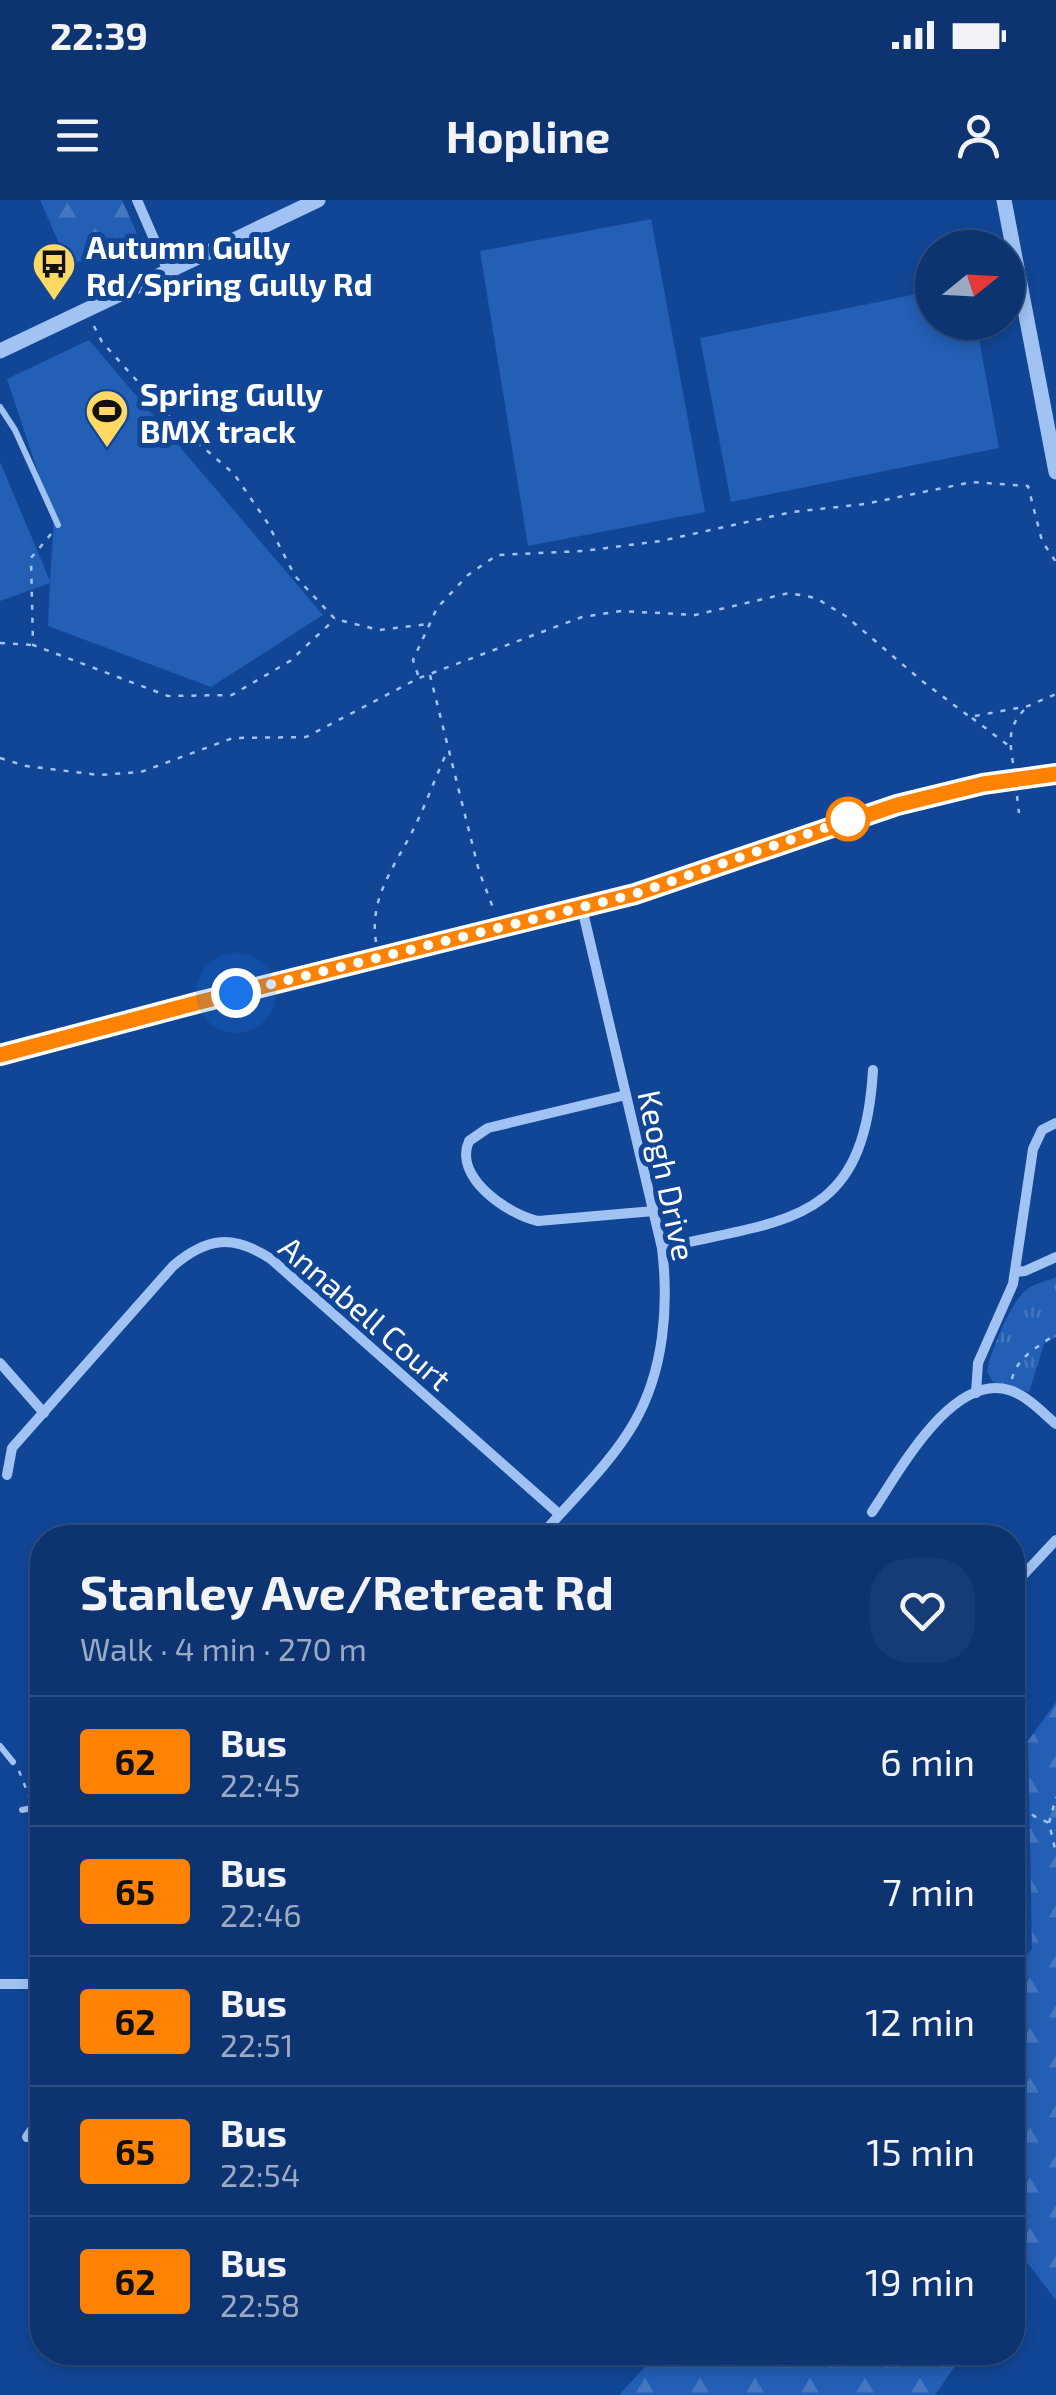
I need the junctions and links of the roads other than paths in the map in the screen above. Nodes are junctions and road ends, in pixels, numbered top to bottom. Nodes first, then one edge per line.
1 (137, 200) edge
2 (318, 200) edge
3 (1004, 200) edge
4 (168, 271) junction
5 (0, 351) edge
6 (0, 407) edge
7 (1056, 472) edge
8 (58, 525) road end
9 (1056, 774) edge
10 (582, 908) junction
11 (0, 1056) edge
12 (873, 1070) dead end
13 (626, 1095) junction
14 (1056, 1124) edge
15 (654, 1211) junction
16 (662, 1248) junction
17 (1056, 1257) edge
18 (1015, 1272) junction
19 (0, 1363) edge
20 (976, 1393) junction
21 (44, 1413) junction
22 (1056, 1424) edge
23 (0, 1441) edge
24 (12, 1448) junction
25 (8, 1475) dead end
26 (872, 1512) dead end
27 (559, 1514) junction
28 (549, 1525) edge
29 (1056, 1540) edge
30 (1025, 1573) edge
31 (0, 1746) edge
32 (13, 1762) road end
33 (30, 1809) edge
34 (22, 1810) dead end
35 (0, 1984) edge
36 (30, 1984) edge
37 (30, 2133) edge
38 (27, 2137) dead end

1 - 4 street
2 - 4 street
3 - 7 street
4 - 5 street
6 - 8 lane
9 - 10 street
10 - 11 street
10 - 13 street, Keogh Drive
12 - 16 street
13 - 15 street, Keogh Drive
13 - 15 street
14 - 18 street
15 - 16 street, Keogh Drive
16 - 27 street, Keogh Drive
17 - 18 street
18 - 20 street
19 - 21 street
20 - 22 street
20 - 26 street
21 - 24 street, Annabell Court
21 - 27 street, Annabell Court
23 - 24 street
24 - 25 street
27 - 28 street, Keogh Drive
29 - 30 street
31 - 32 lane
33 - 34 lane
35 - 36 street
37 - 38 street

